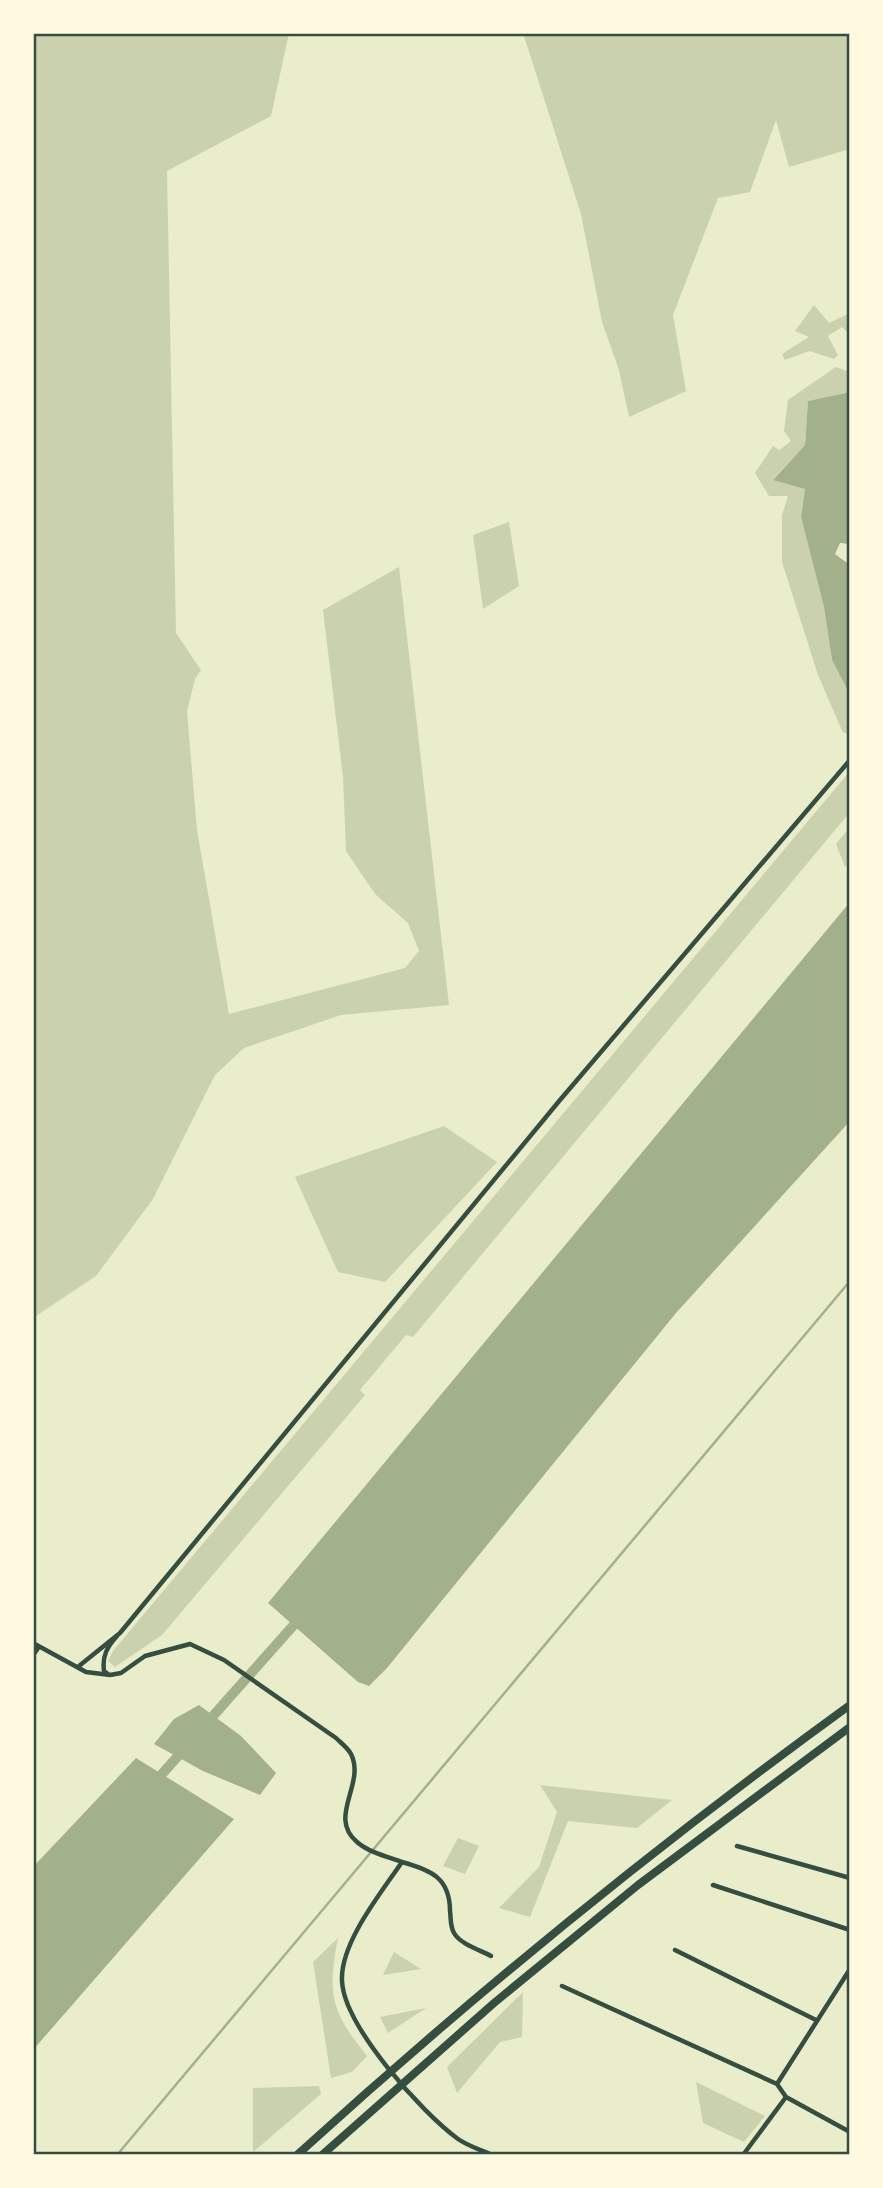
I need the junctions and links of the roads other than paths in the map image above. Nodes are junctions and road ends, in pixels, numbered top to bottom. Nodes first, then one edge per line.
1 (850, 760) edge
2 (120, 1633) junction
3 (36, 1645) edge
4 (33, 1655) edge
5 (79, 1666) junction
6 (110, 1675) junction
7 (850, 1705) edge
8 (850, 1727) edge
9 (737, 1846) dead end
10 (402, 1862) junction
11 (850, 1878) edge
12 (713, 1885) dead end
13 (850, 1930) edge
14 (675, 1950) dead end
15 (491, 1956) dead end
16 (850, 1969) edge
17 (562, 1986) dead end
18 (816, 2020) junction
19 (777, 2084) junction
20 (786, 2098) junction
21 (850, 2132) edge
22 (297, 2155) edge
23 (322, 2155) edge
24 (492, 2155) edge
25 (743, 2155) edge

1 - 2 street
2 - 5 street
2 - 6 street
3 - 4 street
3 - 5 street
5 - 6 street
6 - 10 street
7 - 22 highway
8 - 23 highway
9 - 11 street
10 - 15 street
10 - 24 street
12 - 13 street
14 - 18 street
16 - 18 street
17 - 19 street
18 - 19 street
19 - 20 street
20 - 21 street
20 - 25 street

